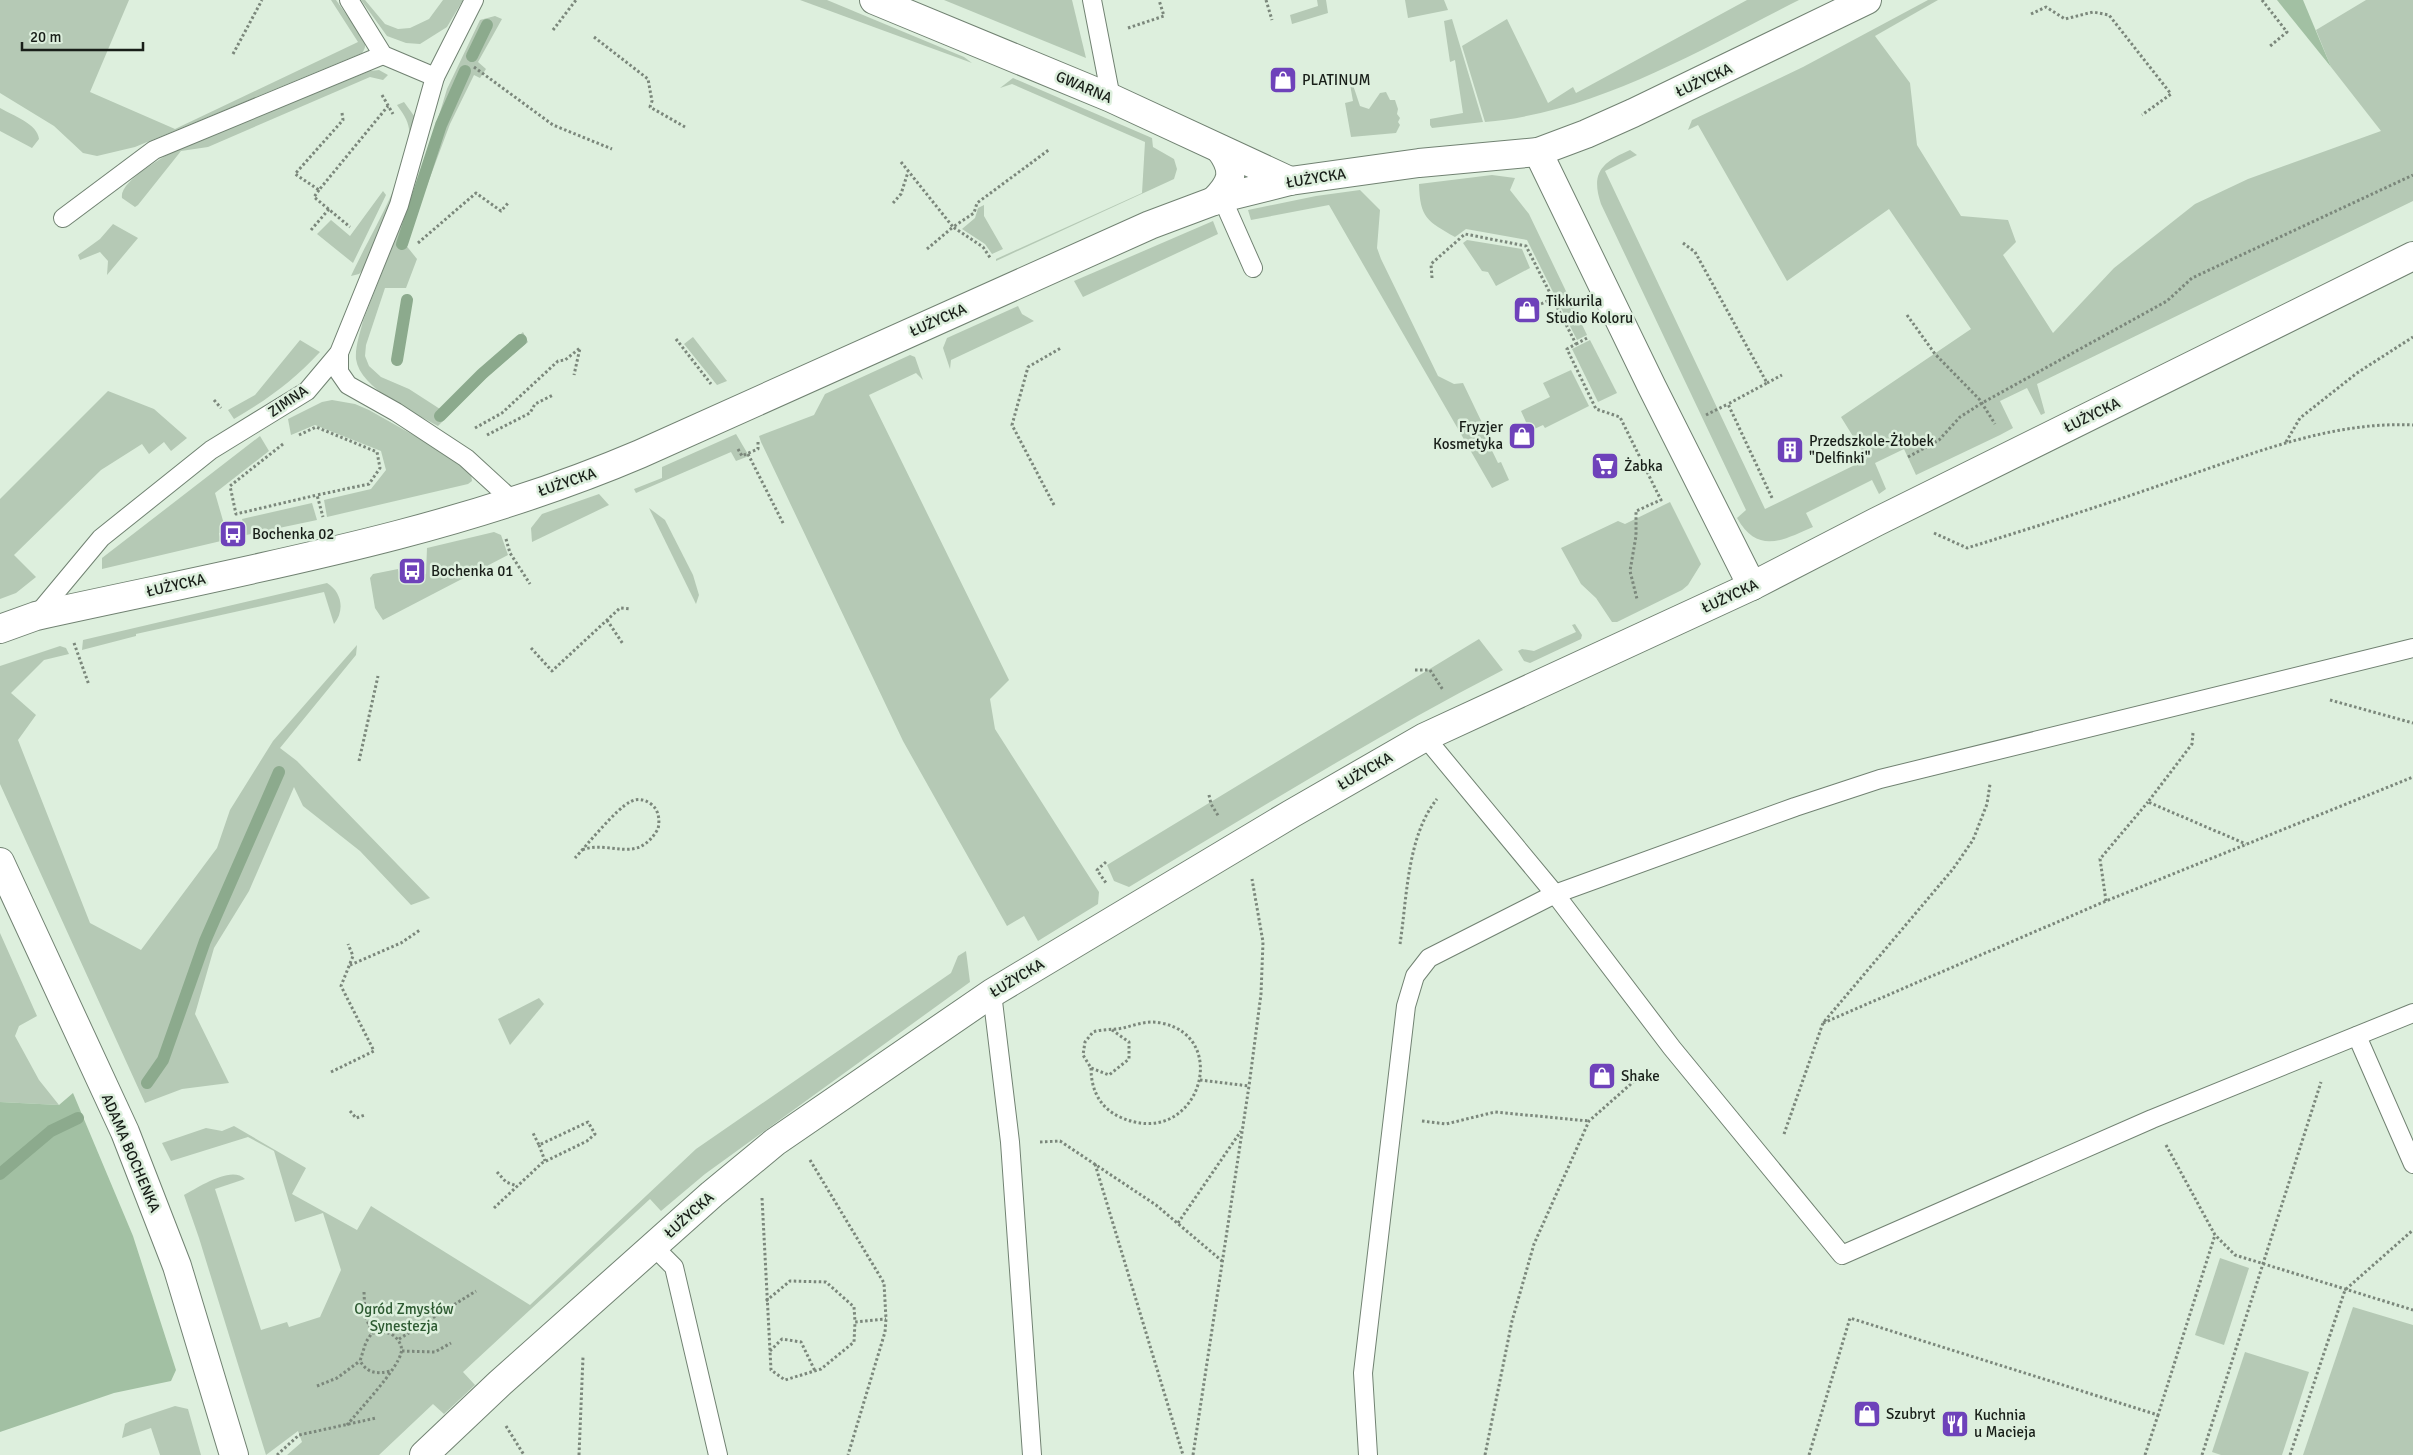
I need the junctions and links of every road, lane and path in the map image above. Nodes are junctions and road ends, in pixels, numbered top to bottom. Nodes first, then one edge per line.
1 (262, 0) edge
2 (349, 0) edge
3 (474, 0) edge
4 (576, 0) edge
5 (874, 0) edge
6 (1092, 0) edge
7 (1159, 0) edge
8 (1266, 0) edge
9 (1867, 0) edge
10 (2262, 0) edge
11 (2031, 14) dead end
12 (1272, 20) dead end
13 (1126, 28) dead end
14 (554, 30) dead end
15 (594, 37) dead end
16 (2269, 47) dead end
17 (233, 54) dead end
18 (383, 55) junction
19 (484, 73) dead end
20 (435, 77) junction
21 (1111, 98) junction
22 (388, 106) dead end
23 (342, 113) dead end
24 (2142, 115) dead end
25 (685, 127) dead end
26 (1050, 148) dead end
27 (612, 149) dead end
28 (1220, 149) junction
29 (1538, 152) junction
30 (901, 162) dead end
31 (908, 172) junction
32 (2413, 175) edge
33 (1290, 181) junction
34 (319, 190) junction
35 (1218, 199) junction
36 (509, 202) dead end
37 (893, 203) dead end
38 (328, 209) junction
39 (63, 218) dead end
40 (350, 227) dead end
41 (953, 227) junction
42 (310, 230) dead end
43 (417, 244) dead end
44 (1683, 244) dead end
45 (927, 249) dead end
46 (2413, 256) edge
47 (992, 260) dead end
48 (1253, 268) dead end
49 (1432, 278) dead end
50 (1552, 299) junction
51 (1541, 304) dead end
52 (1907, 315) dead end
53 (2413, 337) edge
54 (676, 339) dead end
55 (1061, 348) dead end
56 (339, 353) junction
57 (574, 375) dead end
58 (1782, 375) dead end
59 (1767, 383) junction
60 (348, 386) junction
61 (713, 386) dead end
62 (307, 392) junction
63 (552, 395) dead end
64 (214, 400) dead end
65 (1982, 403) junction
66 (1728, 404) junction
67 (1717, 409) dead end
68 (224, 412) dead end
69 (2413, 425) edge
70 (473, 430) dead end
71 (480, 436) dead end
72 (292, 438) dead end
73 (2286, 442) junction
74 (284, 444) dead end
75 (748, 454) dead end
76 (1908, 458) dead end
77 (317, 495) junction
78 (1773, 500) dead end
79 (513, 501) junction
80 (1054, 505) dead end
81 (325, 525) dead end
82 (784, 526) dead end
83 (1932, 532) dead end
84 (510, 553) dead end
85 (530, 584) dead end
86 (1752, 586) junction
87 (631, 609) dead end
88 (36, 616) junction
89 (607, 620) junction
90 (0, 629) edge
91 (1654, 632) junction
92 (623, 644) dead end
93 (531, 648) dead end
94 (2413, 648) edge
95 (76, 652) dead end
96 (378, 676) dead end
97 (89, 684) dead end
98 (2327, 700) dead end
99 (2196, 701) junction
100 (2413, 724) edge
101 (1425, 737) junction
102 (1995, 749) junction
103 (359, 761) dead end
104 (2413, 777) edge
105 (1438, 799) dead end
106 (2148, 802) junction
107 (2247, 844) junction
108 (582, 850) junction
109 (575, 858) dead end
110 (0, 862) edge
111 (1252, 877) dead end
112 (1554, 894) junction
113 (2106, 900) junction
114 (420, 930) dead end
115 (348, 944) dead end
116 (1399, 950) dead end
117 (349, 966) junction
118 (992, 993) junction
119 (2413, 1013) edge
120 (1823, 1022) junction
121 (1112, 1030) junction
122 (2357, 1036) junction
123 (2333, 1046) junction
124 (1672, 1048) junction
125 (1091, 1068) junction
126 (331, 1072) dead end
127 (1200, 1080) junction
128 (1249, 1086) junction
129 (350, 1111) dead end
130 (365, 1115) dead end
131 (1393, 1117) junction
132 (2152, 1119) junction
133 (1589, 1121) junction
134 (1242, 1129) junction
135 (533, 1133) dead end
136 (1784, 1134) dead end
137 (1010, 1142) junction
138 (539, 1145) junction
139 (807, 1156) dead end
140 (546, 1161) junction
141 (1095, 1164) junction
142 (2413, 1164) edge
143 (497, 1172) dead end
144 (517, 1186) junction
145 (762, 1192) dead end
146 (494, 1208) dead end
147 (1178, 1223) junction
148 (2413, 1230) edge
149 (2214, 1236) junction
150 (654, 1247) junction
151 (1222, 1261) junction
152 (2263, 1264) junction
153 (2345, 1290) junction
154 (476, 1291) dead end
155 (364, 1292) dead end
156 (766, 1301) junction
157 (2413, 1310) edge
158 (886, 1319) junction
159 (855, 1322) junction
160 (372, 1334) junction
161 (399, 1339) junction
162 (451, 1343) dead end
163 (402, 1351) junction
164 (583, 1351) dead end
165 (769, 1352) junction
166 (360, 1361) junction
167 (391, 1371) junction
168 (815, 1371) junction
169 (317, 1386) dead end
170 (2158, 1415) junction
171 (376, 1418) dead end
172 (504, 1424) dead end
173 (347, 1425) junction
174 (234, 1455) edge
175 (277, 1455) edge
176 (424, 1455) edge
177 (524, 1455) edge
178 (579, 1455) edge
179 (718, 1455) edge
180 (848, 1455) edge
181 (1032, 1455) edge
182 (1183, 1455) edge
183 (1193, 1455) edge
184 (1368, 1455) edge
185 (1485, 1455) edge
186 (1809, 1455) edge
187 (2145, 1455) edge
188 (2202, 1455) edge
189 (2290, 1455) edge

1 - 17 path
2 - 18 lane
3 - 20 lane, ZIMNA
4 - 14 path
5 - 21 street, GWARNA
6 - 21 lane
7 - 13 path
8 - 12 path
9 - 29 street, ŁUŻYCKA
10 - 16 path
11 - 24 path
15 - 25 path
18 - 20 lane
18 - 39 lane
19 - 27 path
20 - 56 lane, ZIMNA
21 - 28 street, GWARNA
22 - 34 path
23 - 34 path
26 - 41 path
28 - 33 street, GWARNA
28 - 35 street
29 - 33 street, ŁUŻYCKA
29 - 86 street
30 - 31 path
31 - 37 path
31 - 41 path
32 - 65 path
33 - 35 street, ŁUŻYCKA
34 - 38 path
35 - 48 lane
35 - 79 street, ŁUŻYCKA
36 - 43 path
38 - 40 path
38 - 42 path
41 - 45 path
41 - 47 path
44 - 59 path
46 - 86 street, ŁUŻYCKA
49 - 50 path
50 - 51 path
50 - 91 path
52 - 65 path
53 - 73 path
54 - 61 path
55 - 80 path
56 - 60 lane
56 - 62 lane, ZIMNA
57 - 70 path
58 - 59 path
59 - 66 path
60 - 62 lane
60 - 79 lane
62 - 88 lane, ZIMNA
63 - 71 path
64 - 68 path
65 - 76 path
66 - 67 path
66 - 78 path
69 - 73 path
72 - 77 path
73 - 83 path
74 - 77 path
75 - 82 path
77 - 81 path
79 - 88 street, ŁUŻYCKA
84 - 85 path
86 - 91 street, ŁUŻYCKA
87 - 89 path
88 - 90 street, ŁUŻYCKA
89 - 92 path
89 - 93 path
91 - 101 street, ŁUŻYCKA
94 - 99 lane
95 - 97 path
96 - 103 path
98 - 100 path
99 - 102 lane
99 - 106 path
101 - 112 lane
101 - 118 street, ŁUŻYCKA
102 - 112 lane
102 - 120 path
104 - 107 path
105 - 116 path
106 - 107 path
106 - 113 path
107 - 113 path
108 - 108 path
108 - 109 path
110 - 174 street, ADAMA BOCHENKA
111 - 128 path
112 - 124 lane
112 - 131 lane
113 - 120 path
114 - 117 path
115 - 117 path
117 - 126 path
118 - 137 lane
118 - 150 street, ŁUŻYCKA
119 - 122 lane
120 - 136 path
121 - 125 path
121 - 125 path
121 - 127 path
122 - 123 lane
122 - 142 lane
123 - 132 lane
123 - 152 path
124 - 132 lane
124 - 133 path
125 - 127 path
127 - 128 path
128 - 134 path
129 - 130 path
131 - 133 path
131 - 184 lane
132 - 149 path
133 - 185 path
134 - 147 path
134 - 151 path
135 - 138 path
137 - 141 path
137 - 181 lane
138 - 140 path
138 - 140 path
139 - 158 path
140 - 144 path
141 - 147 path
141 - 182 path
143 - 144 path
144 - 146 path
145 - 156 path
147 - 151 path
148 - 153 path
149 - 152 path
149 - 170 path
150 - 176 street, ŁUŻYCKA
150 - 179 lane
151 - 183 path
152 - 153 path
152 - 188 path
153 - 157 path
153 - 189 path
154 - 161 path
155 - 160 path
156 - 159 path
156 - 165 path
158 - 159 path
158 - 180 path
159 - 168 path
160 - 161 path
160 - 166 path
161 - 163 path
162 - 163 path
163 - 167 path
164 - 178 path
165 - 168 path
165 - 168 path
166 - 167 path
166 - 169 path
167 - 173 path
170 - 186 path
170 - 187 path
171 - 173 path
172 - 177 path
173 - 175 path

